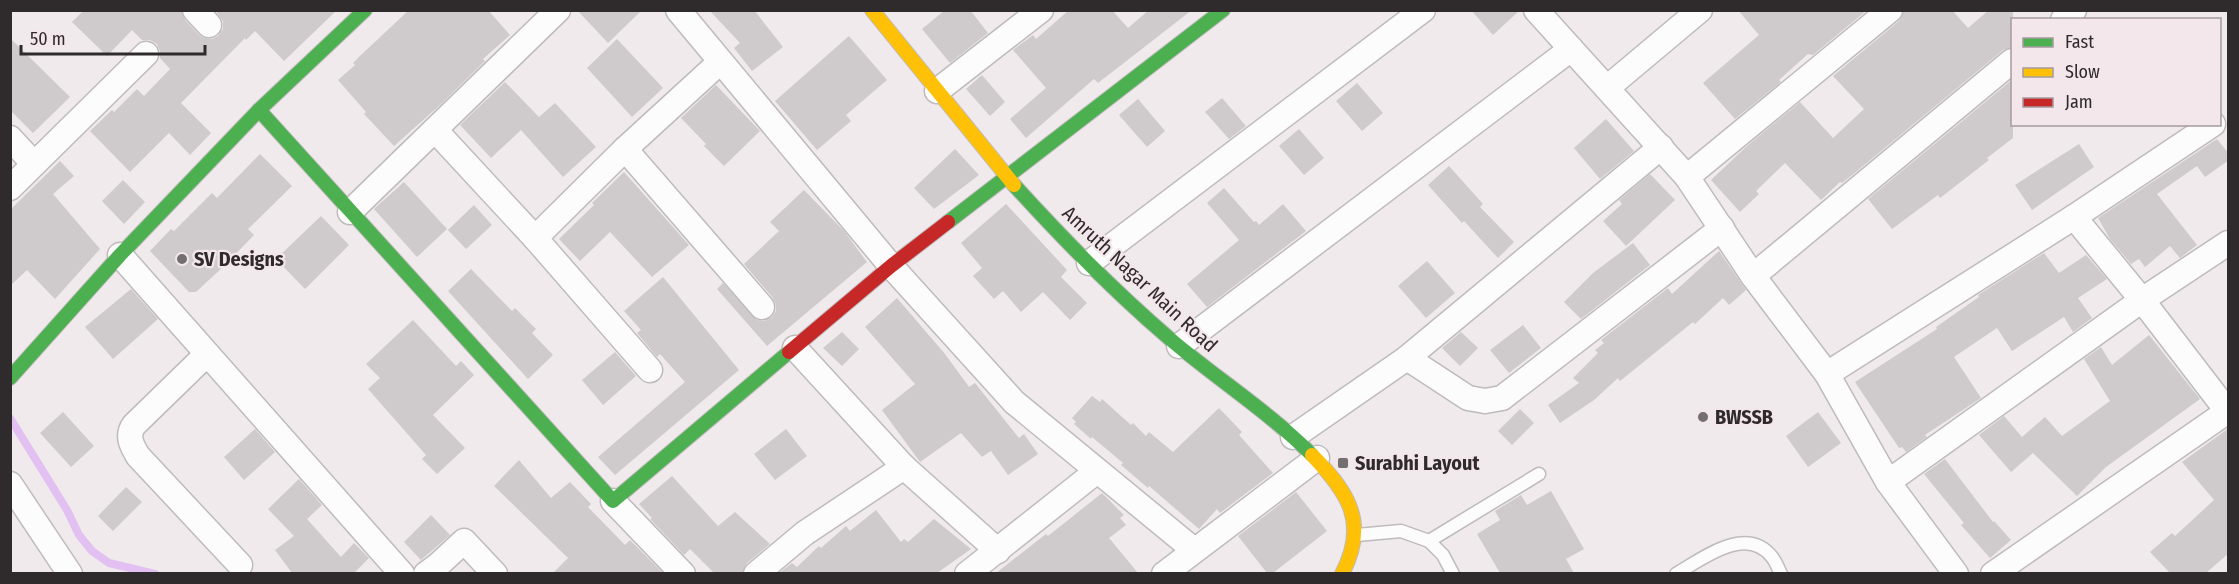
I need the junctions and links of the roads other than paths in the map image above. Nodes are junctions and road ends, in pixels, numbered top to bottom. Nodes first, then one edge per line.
1 (365, 10) edge
2 (558, 10) edge
3 (678, 10) edge
4 (872, 10) edge
5 (1041, 10) edge
6 (1223, 10) edge
7 (1424, 10) edge
8 (1536, 10) edge
9 (1700, 10) edge
10 (1890, 10) edge
11 (1571, 49) junction
12 (146, 54) dead end
13 (720, 62) junction
14 (2011, 63) edge
15 (1607, 88) junction
16 (937, 91) junction
17 (259, 110) junction
18 (2210, 126) edge
19 (435, 130) junction
20 (10, 138) edge
21 (1661, 147) junction
22 (625, 148) junction
23 (34, 164) junction
24 (1687, 177) junction
25 (1008, 178) junction
26 (10, 188) edge
27 (350, 212) junction
28 (2074, 217) junction
29 (1722, 228) junction
30 (535, 238) junction
31 (2229, 243) edge
32 (120, 255) junction
33 (1089, 263) junction
34 (891, 266) junction
35 (1753, 276) junction
36 (2142, 300) junction
37 (762, 307) dead end
38 (1179, 346) junction
39 (795, 348) junction
40 (207, 354) junction
41 (1407, 358) junction
42 (650, 370) dead end
43 (1827, 374) junction
44 (10, 378) edge
45 (2228, 412) edge
46 (1293, 437) junction
47 (1317, 458) junction
48 (904, 467) junction
49 (1097, 471) junction
50 (1539, 474) dead end
51 (1888, 482) junction
52 (13, 494) edge
53 (613, 501) junction
54 (1356, 535) junction
55 (1429, 541) junction
56 (1194, 550) junction
57 (998, 551) junction
58 (240, 566) dead end
59 (70, 573) edge
60 (402, 573) edge
61 (426, 573) edge
62 (495, 573) edge
63 (683, 573) edge
64 (756, 573) edge
65 (967, 573) edge
66 (1164, 573) edge
67 (1342, 573) edge
68 (1453, 573) edge
69 (1676, 573) edge
70 (1781, 573) edge
71 (1956, 573) edge
72 (1993, 573) edge

1 - 17 street
2 - 19 street
3 - 13 street
4 - 16 street, Amruth Nagar Main Road
5 - 16 street
6 - 25 street
7 - 33 street
8 - 11 street
9 - 15 street
10 - 24 street
11 - 15 street
11 - 38 street
12 - 23 street
13 - 22 street
13 - 34 street
14 - 35 street
15 - 21 street
16 - 25 street, Amruth Nagar Main Road
17 - 27 street
17 - 32 street
18 - 28 street
19 - 27 street
19 - 30 street
20 - 23 street
21 - 24 street
21 - 41 street
22 - 30 street
22 - 37 street
23 - 26 street
24 - 29 street
25 - 33 street, Amruth Nagar Main Road
25 - 34 street
27 - 53 street
28 - 36 street
28 - 43 street
29 - 35 street
29 - 41 street
30 - 42 street
31 - 36 street
32 - 40 street
32 - 44 street
33 - 38 street, Amruth Nagar Main Road
34 - 39 street
34 - 49 street
35 - 43 street
36 - 45 street
36 - 51 street
38 - 46 street, Amruth Nagar Main Road
39 - 48 street
39 - 53 street
40 - 58 street
40 - 60 street
41 - 46 street
43 - 51 street
45 - 72 street
46 - 47 street, Amruth Nagar Main Road
47 - 54 street, Amruth Nagar Main Road
47 - 56 street
48 - 57 street
48 - 64 street
49 - 56 street
49 - 57 street
50 - 55 lane
51 - 71 street
52 - 59 street
53 - 63 street
54 - 55 lane
54 - 67 street, Amruth Nagar Main Road
55 - 68 lane
56 - 66 street
57 - 65 street
61 - 62 street
69 - 70 lane

